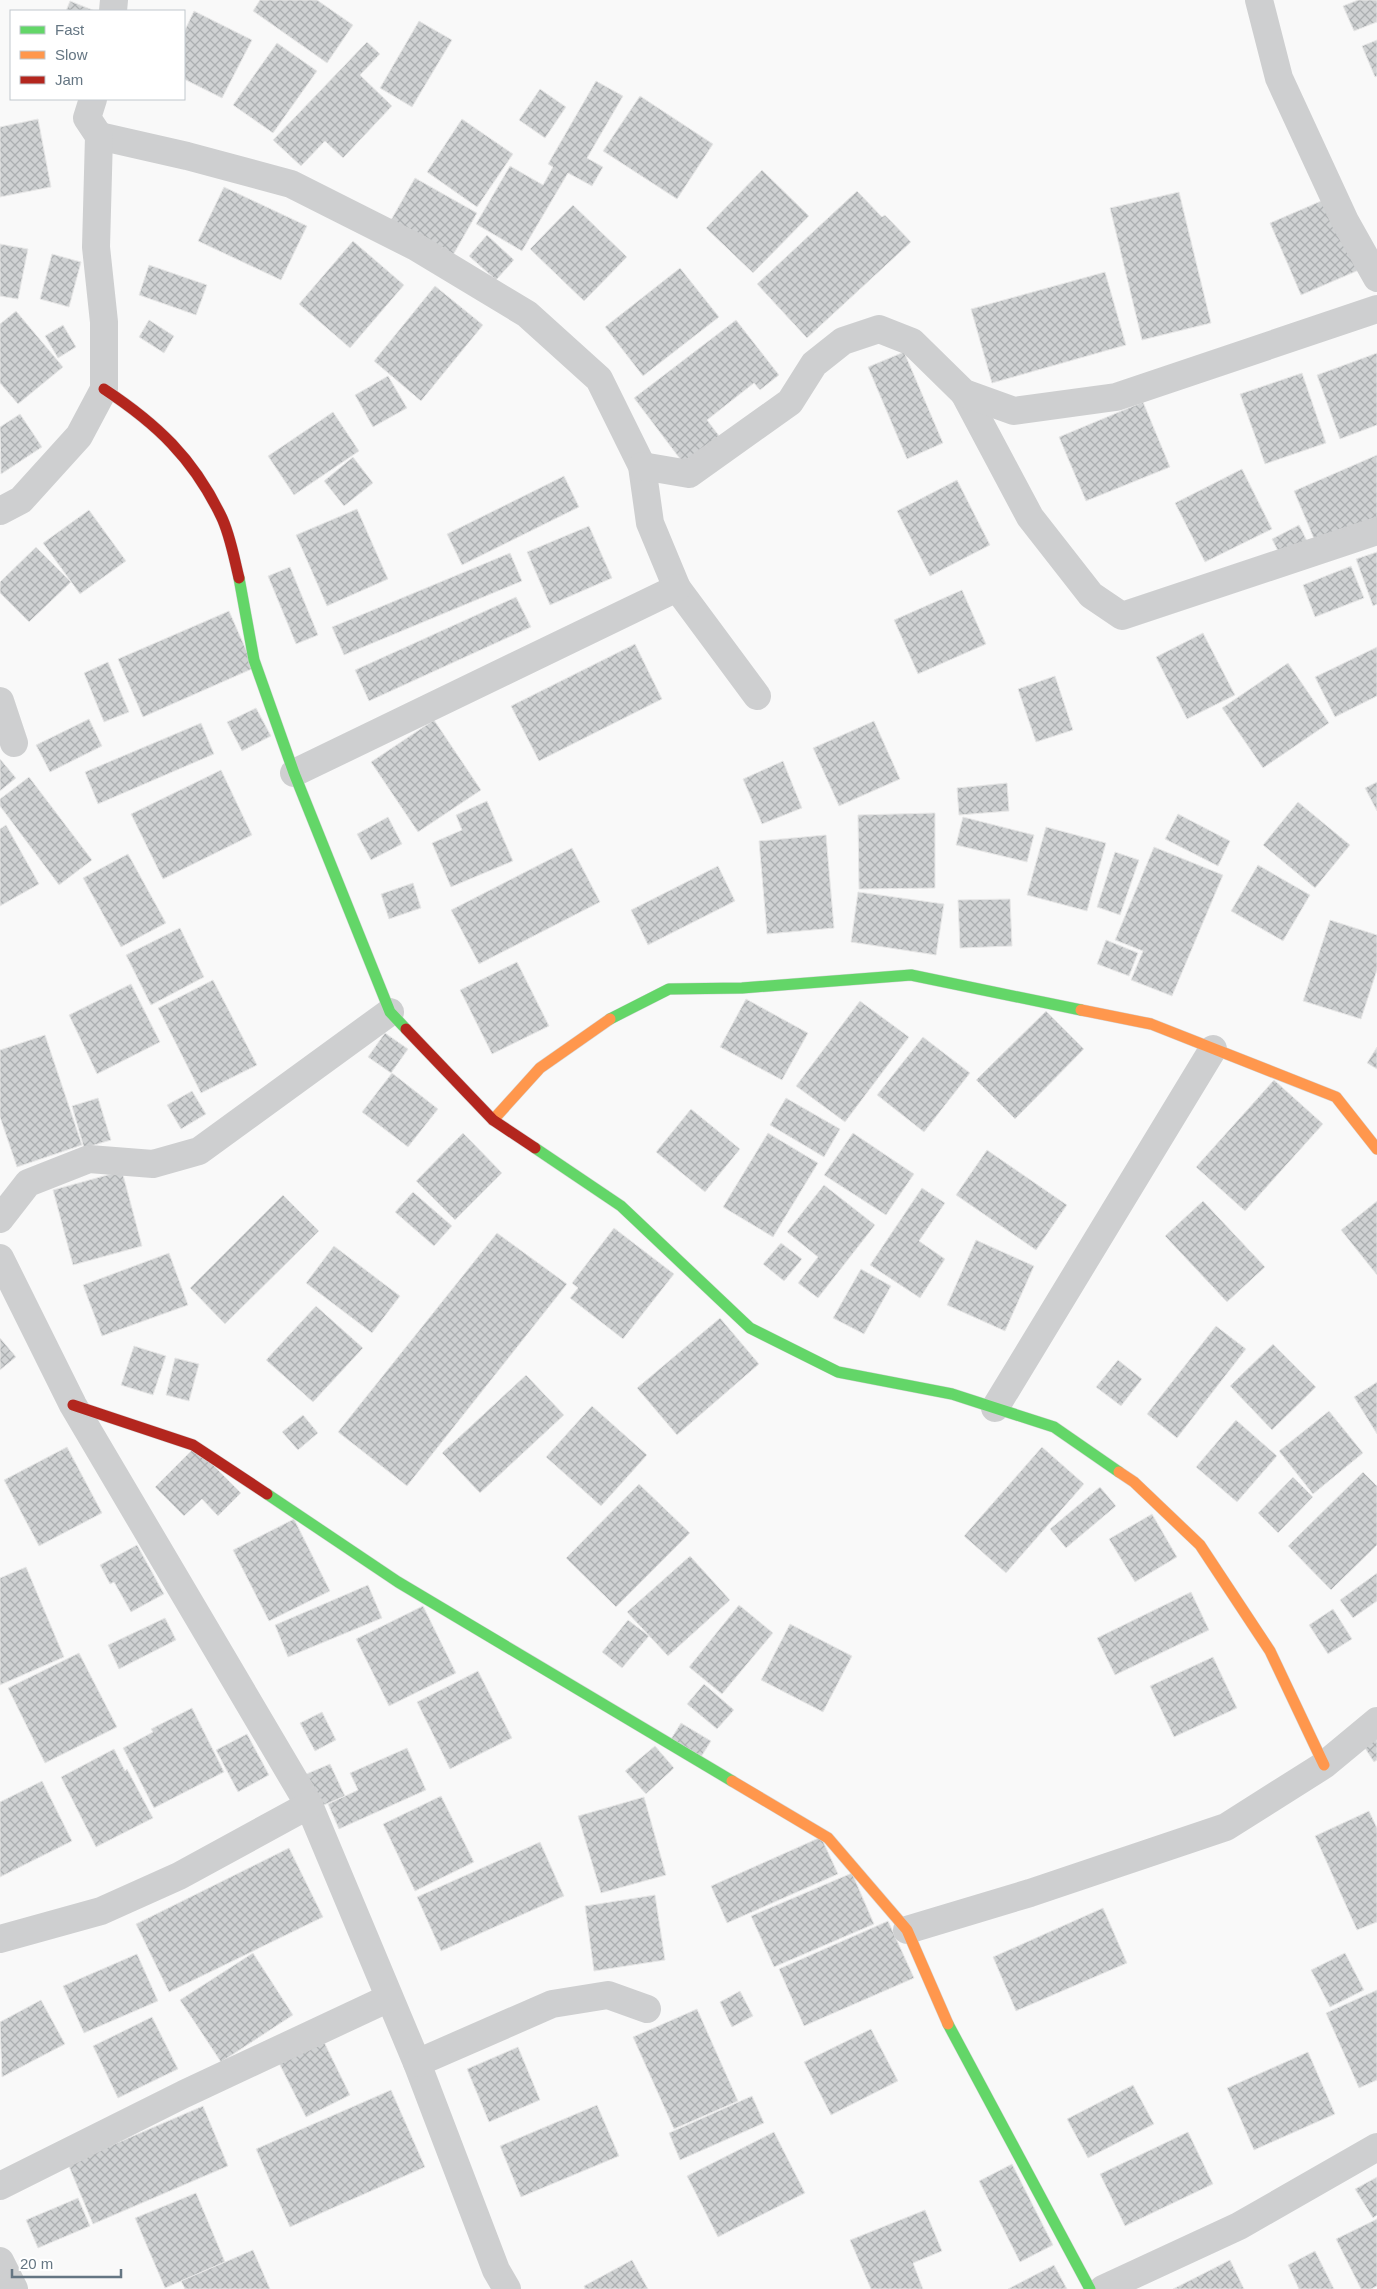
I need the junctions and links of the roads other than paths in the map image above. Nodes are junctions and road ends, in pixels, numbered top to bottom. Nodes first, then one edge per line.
1 (1259, 0) edge
2 (93, 100) edge
3 (99, 136) junction
4 (1377, 278) edge
5 (1377, 309) edge
6 (104, 389) junction
7 (964, 393) junction
8 (642, 466) junction
9 (0, 511) edge
10 (1377, 531) edge
11 (677, 588) junction
12 (757, 696) dead end
13 (0, 701) edge
14 (14, 743) dead end
15 (294, 772) junction
16 (390, 1012) junction
17 (1212, 1048) junction
18 (493, 1120) junction
19 (1377, 1149) edge
20 (0, 1219) edge
21 (0, 1258) edge
22 (73, 1405) junction
23 (995, 1408) junction
24 (1377, 1720) edge
25 (1324, 1765) junction
26 (309, 1804) junction
27 (907, 1930) junction
28 (0, 1939) edge
29 (388, 1998) junction
30 (647, 2009) dead end
31 (417, 2063) junction
32 (1377, 2148) edge
33 (0, 2186) edge
34 (0, 2261) edge
35 (14, 2289) edge
36 (507, 2289) edge
37 (1090, 2289) edge
38 (1103, 2289) edge

1 - 4 street
2 - 3 street
3 - 6 street
3 - 8 street
5 - 7 street
6 - 9 street
6 - 15 street
7 - 8 street
7 - 10 street
8 - 11 street
11 - 12 street
11 - 15 street
13 - 14 street
15 - 16 street
16 - 18 street
16 - 20 street
17 - 18 street
17 - 19 street
17 - 23 street
18 - 23 street
21 - 22 street
22 - 26 street
22 - 27 street
23 - 25 street
24 - 25 street
25 - 27 street
26 - 28 street
26 - 29 street
27 - 37 street
29 - 31 street
29 - 33 street
30 - 31 street
31 - 36 street
32 - 38 street
34 - 35 street

